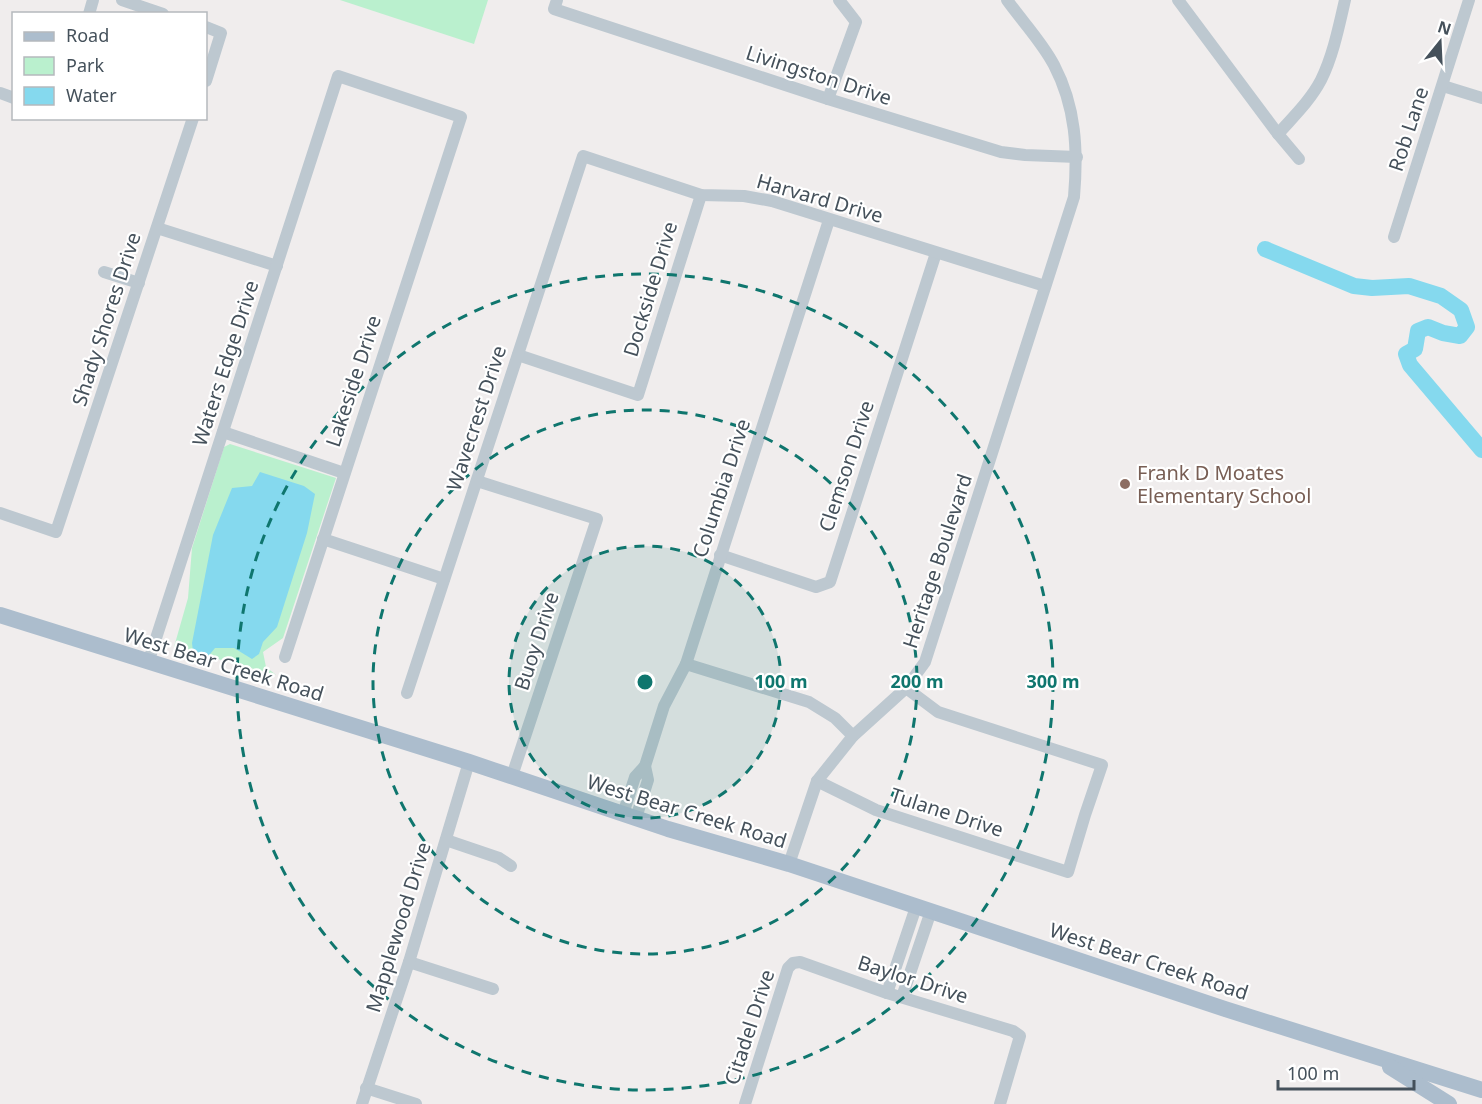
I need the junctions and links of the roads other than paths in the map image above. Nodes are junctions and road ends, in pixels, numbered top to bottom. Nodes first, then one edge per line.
1 (122, 0) edge
2 (839, 0) edge
3 (1007, 0) edge
4 (1178, 0) edge
5 (1345, 0) edge
6 (1470, 0) edge
7 (555, 5) edge
8 (157, 12) edge
9 (207, 27) edge
10 (338, 76) joint
11 (207, 78) edge
12 (1443, 86) junction
13 (1482, 98) edge
14 (828, 99) junction
15 (192, 120) edge
16 (1278, 134) junction
17 (583, 156) joint
18 (1077, 157) junction
19 (1299, 159) dead end
20 (700, 195) junction
21 (829, 220) junction
22 (157, 228) junction
23 (1394, 237) dead end
24 (936, 253) junction
25 (277, 266) junction
26 (104, 272) dead end
27 (139, 284) junction
28 (1045, 286) junction
29 (518, 355) junction
30 (223, 432) junction
31 (344, 473) junction
32 (477, 481) junction
33 (0, 513) edge
34 (322, 539) junction
35 (720, 555) junction
36 (444, 579) junction
37 (0, 615) edge
38 (285, 657) dead end
39 (148, 663) junction
40 (686, 664) junction
41 (906, 688) junction
42 (407, 693) dead end
43 (853, 736) junction
44 (469, 762) junction
45 (512, 776) junction
46 (817, 781) junction
47 (629, 816) junction
48 (446, 840) junction
49 (789, 864) junction
50 (511, 866) dead end
51 (923, 909) junction
52 (410, 962) junction
53 (793, 963) joint
54 (493, 989) dead end
55 (887, 993) junction
56 (902, 997) junction
57 (1360, 1052) junction
58 (366, 1089) junction
59 (1482, 1090) edge
60 (362, 1104) edge
61 (416, 1104) edge
62 (745, 1104) edge
63 (1000, 1104) edge
64 (1449, 1104) edge

1 - 8 street
2 - 14 street
3 - 18 street, Heritage Boulevard
4 - 16 street
5 - 16 street
6 - 12 street, Rob Lane
7 - 14 street, Livingston Drive
9 - 11 street
10 - 25 street, Waters Edge Drive
10 - 31 street, Lakeside Drive
12 - 13 street
12 - 23 street, Rob Lane
14 - 18 street, Livingston Drive
15 - 22 street, Shady Shores Drive
16 - 19 street
17 - 20 street, Harvard Drive
17 - 29 street, Wavecrest Drive
18 - 28 street, Heritage Boulevard
20 - 21 street, Harvard Drive
20 - 29 street, Dockside Drive
21 - 24 street, Harvard Drive
21 - 35 street, Columbia Drive
22 - 25 street
22 - 27 street, Shady Shores Drive
24 - 28 street, Harvard Drive
24 - 35 street, Clemson Drive
25 - 30 street, Waters Edge Drive
26 - 27 street
27 - 33 street, Shady Shores Drive
28 - 41 street, Heritage Boulevard
29 - 32 street, Wavecrest Drive
30 - 31 street
30 - 39 street, Waters Edge Drive
31 - 34 street, Lakeside Drive
32 - 36 street, Wavecrest Drive
32 - 45 street, Buoy Drive
34 - 36 street
34 - 38 street, Lakeside Drive
35 - 40 street, Columbia Drive
36 - 42 street, Wavecrest Drive
37 - 39 main road, West Bear Creek Road
39 - 44 main road, West Bear Creek Road
40 - 43 street
40 - 47 street, Columbia Drive
41 - 43 street, Heritage Boulevard
41 - 46 street, Tulane Drive
43 - 46 street, Heritage Boulevard
44 - 45 main road, West Bear Creek Road
44 - 48 street, Mapplewood Drive
45 - 47 main road, West Bear Creek Road
46 - 49 street, Heritage Boulevard
47 - 49 main road, West Bear Creek Road
48 - 50 street
48 - 52 street, Mapplewood Drive
49 - 51 main road, West Bear Creek Road
51 - 55 street
51 - 56 street
51 - 57 main road, West Bear Creek Road
52 - 54 street
52 - 58 street, Mapplewood Drive
53 - 55 street, Baylor Drive
53 - 62 street, Citadel Drive
55 - 56 street, Baylor Drive
56 - 63 street, Baylor Drive
57 - 59 main road, West Bear Creek Road
57 - 64 main road, West Bear Creek Road
58 - 60 street, Mapplewood Drive
58 - 61 street

